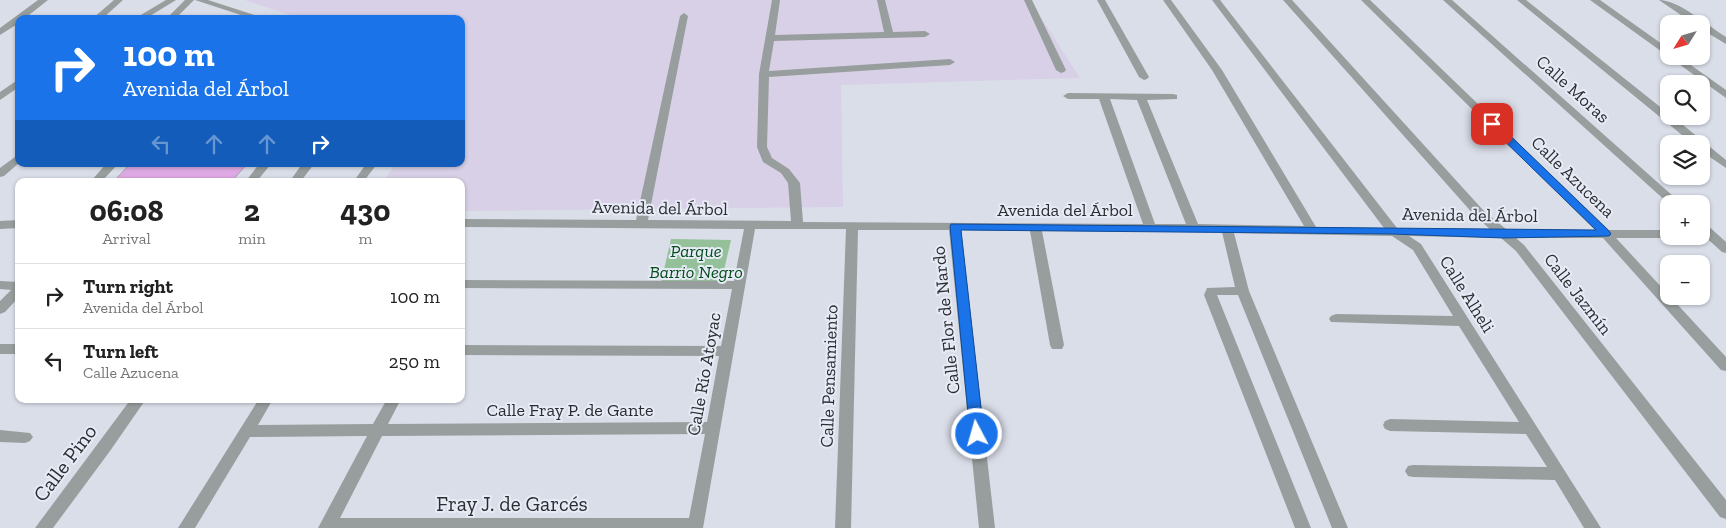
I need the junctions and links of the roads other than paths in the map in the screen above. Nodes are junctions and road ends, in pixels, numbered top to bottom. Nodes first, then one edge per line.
1 (44, 0) edge
2 (119, 0) edge
3 (172, 0) edge
4 (190, 0) edge
5 (199, 0) edge
6 (776, 0) edge
7 (881, 0) edge
8 (1028, 0) edge
9 (1100, 0) edge
10 (1167, 0) edge
11 (1216, 0) edge
12 (1287, 0) edge
13 (1365, 0) edge
14 (1447, 0) edge
15 (1521, 0) edge
16 (1594, 0) edge
17 (1664, 0) edge
18 (23, 15) edge
19 (101, 15) edge
20 (145, 15) edge
21 (174, 15) edge
22 (243, 15) edge
23 (1687, 15) edge
24 (684, 16) dead end
25 (15, 21) edge
26 (1710, 30) edge
27 (0, 32) edge
28 (926, 34) dead end
29 (888, 35) junction
30 (770, 38) junction
31 (1726, 41) edge
32 (1660, 48) edge
33 (950, 62) dead end
34 (1684, 65) edge
35 (1061, 70) dead end
36 (764, 74) junction
37 (1144, 77) dead end
38 (15, 85) edge
39 (1726, 95) edge
40 (1068, 96) dead end
41 (0, 97) edge
42 (1174, 97) dead end
43 (1104, 98) junction
44 (1141, 98) junction
45 (1690, 135) edge
46 (1710, 151) edge
47 (15, 160) edge
48 (1726, 164) edge
49 (109, 167) edge
50 (263, 167) edge
51 (306, 167) edge
52 (369, 167) edge
53 (0, 174) edge
54 (99, 178) edge
55 (253, 178) edge
56 (297, 178) edge
57 (360, 178) edge
58 (1666, 195) edge
59 (465, 222) edge
60 (0, 224) edge
61 (15, 224) edge
62 (641, 225) junction
63 (750, 226) junction
64 (797, 226) junction
65 (852, 226) junction
66 (955, 226) junction
67 (1035, 228) junction
68 (1150, 228) junction
69 (1194, 228) junction
70 (1227, 228) junction
71 (1312, 230) junction
72 (1392, 230) junction
73 (1710, 232) edge
74 (1504, 234) junction
75 (1606, 234) junction
76 (1660, 234) edge
77 (1726, 234) edge
78 (1710, 236) edge
79 (1726, 249) edge
80 (465, 284) edge
81 (0, 285) edge
82 (739, 285) junction
83 (15, 287) edge
84 (1243, 291) junction
85 (15, 292) edge
86 (0, 309) edge
87 (1336, 319) dead end
88 (1463, 321) junction
89 (1057, 345) dead end
90 (0, 349) edge
91 (15, 349) edge
92 (465, 350) edge
93 (726, 351) junction
94 (1726, 366) edge
95 (136, 403) edge
96 (264, 403) edge
97 (392, 403) edge
98 (1390, 425) dead end
99 (713, 428) junction
100 (1530, 428) junction
101 (378, 430) junction
102 (247, 431) junction
103 (0, 436) edge
104 (25, 437) dead end
105 (1413, 471) dead end
106 (1559, 474) junction
107 (1726, 512) edge
108 (327, 526) edge
109 (696, 526) edge
110 (42, 528) edge
111 (186, 528) edge
112 (843, 528) edge
113 (987, 528) edge
114 (1302, 528) edge
115 (1340, 528) edge
116 (1593, 528) edge

1 - 18 street
2 - 19 street
3 - 20 street
4 - 21 street
5 - 22 street
6 - 30 street
7 - 29 street
8 - 35 street
9 - 37 street
10 - 71 street
11 - 72 street, Calle Alheli
12 - 74 street, Calle Jazmín
13 - 75 street, Calle Azucena
14 - 58 street, Calle Moras
15 - 45 street
16 - 32 street
17 - 23 street
24 - 62 street
25 - 27 street
26 - 31 street
28 - 29 street
29 - 30 street
30 - 36 street
33 - 36 street
34 - 39 street
36 - 64 street
38 - 41 street
40 - 43 street
42 - 44 street
43 - 44 street
43 - 68 street
44 - 69 street
46 - 48 street
47 - 53 street
49 - 54 street
50 - 55 street
51 - 56 street
52 - 57 street
59 - 62 street, Avenida del Árbol
60 - 61 street
62 - 63 street, Avenida del Árbol
63 - 64 street, Avenida del Árbol
63 - 82 street, Calle Río Atoyac
64 - 65 street, Avenida del Árbol
65 - 66 street, Avenida del Árbol
65 - 112 street, Calle Pensamiento
66 - 67 street, Avenida del Árbol
66 - 113 street, Calle Flor de Nardo
67 - 68 street, Avenida del Árbol
67 - 89 street
68 - 69 street, Avenida del Árbol
69 - 70 street, Avenida del Árbol
70 - 71 street, Avenida del Árbol
70 - 84 street
71 - 72 street, Avenida del Árbol
72 - 74 street, Avenida del Árbol
72 - 88 street, Calle Alheli
73 - 77 street
74 - 75 street, Avenida del Árbol
74 - 107 street, Calle Jazmín
75 - 76 street, Avenida del Árbol
75 - 94 street, Calle Azucena
78 - 79 street
80 - 82 street
81 - 83 street
82 - 93 street, Calle Río Atoyac
84 - 114 street
84 - 115 street
85 - 86 street
87 - 88 street
88 - 100 street, Calle Alheli
90 - 91 street
92 - 93 street
93 - 99 street, Calle Río Atoyac
95 - 110 street, Calle Pino
96 - 102 street
97 - 101 street
98 - 100 street
99 - 101 street, Calle Fray P. de Gante
99 - 109 street, Calle Río Atoyac
100 - 106 street, Calle Alheli
101 - 102 street, Calle Fray P. de Gante
101 - 108 street
102 - 111 street
103 - 104 street
105 - 106 street
106 - 116 street, Calle Alheli
108 - 109 street, Fray J. de Garcés

